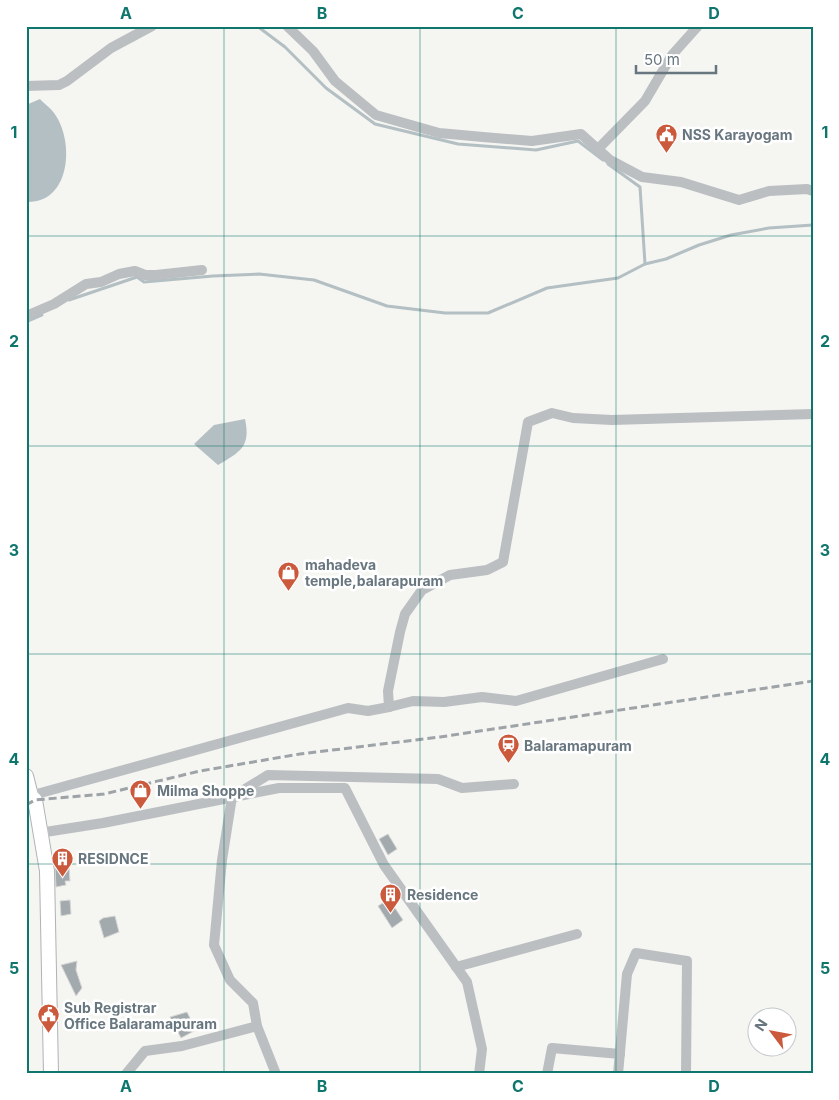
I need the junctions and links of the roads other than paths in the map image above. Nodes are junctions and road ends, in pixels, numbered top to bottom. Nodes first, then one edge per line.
1 (152, 26) edge
2 (287, 26) edge
3 (698, 26) edge
4 (26, 86) edge
5 (598, 149) junction
6 (813, 191) edge
7 (202, 270) dead end
8 (26, 316) edge
9 (813, 414) edge
10 (663, 659) dead end
11 (389, 707) junction
12 (26, 776) edge
13 (514, 784) dead end
14 (28, 796) edge
15 (232, 797) junction
16 (39, 833) junction
17 (577, 934) dead end
18 (456, 967) junction
19 (257, 1026) junction
20 (620, 1054) junction
21 (51, 1074) edge
22 (126, 1074) edge
23 (276, 1074) edge
24 (479, 1074) edge
25 (547, 1074) edge
26 (618, 1074) edge
27 (686, 1074) edge

1 - 4 street
2 - 5 street
3 - 5 street
5 - 6 street
7 - 8 street
9 - 11 street
10 - 11 street
11 - 14 street
12 - 14 main road
13 - 15 street
14 - 16 main road
15 - 16 street
15 - 18 street
15 - 19 street
16 - 21 main road
17 - 18 street
18 - 24 street
19 - 22 street
19 - 23 street
20 - 25 street
20 - 26 street
20 - 27 street

